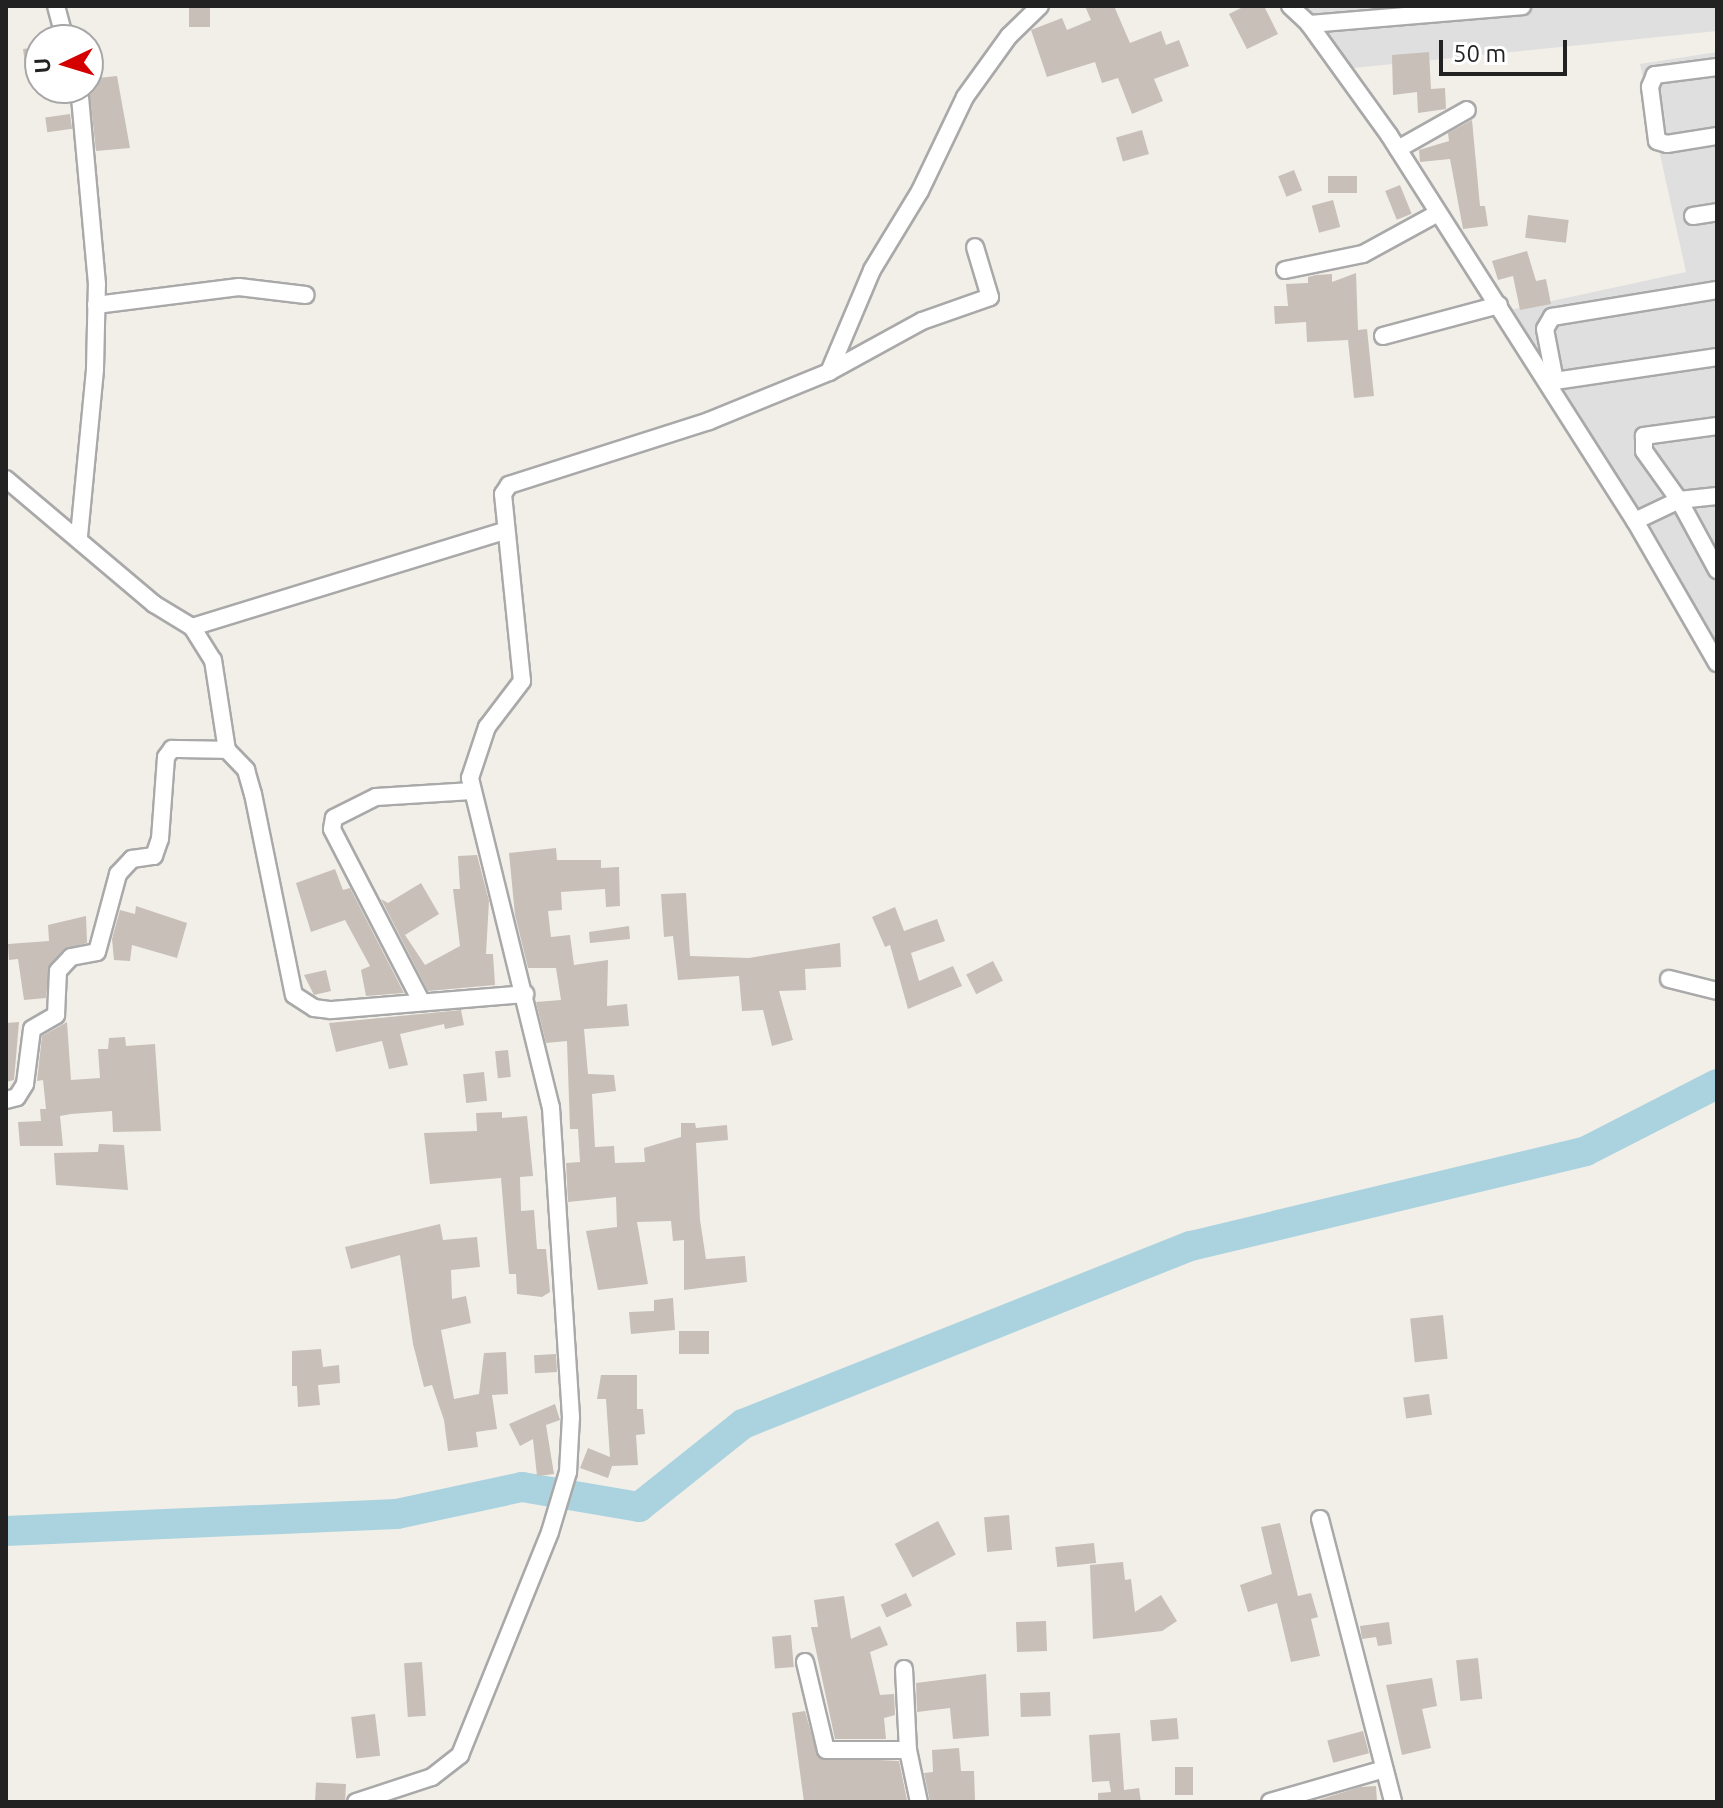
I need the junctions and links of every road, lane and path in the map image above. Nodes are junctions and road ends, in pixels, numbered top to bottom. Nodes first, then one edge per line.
1 (1040, 6) edge
2 (1290, 6) edge
3 (1522, 6) edge
4 (1309, 24) junction
5 (1717, 67) edge
6 (80, 104) edge
7 (1467, 110) dead end
8 (1717, 136) edge
9 (1398, 149) junction
10 (1717, 212) edge
11 (1438, 213) junction
12 (1693, 216) dead end
13 (975, 247) dead end
14 (1285, 270) dead end
15 (1717, 290) edge
16 (306, 295) dead end
17 (96, 305) junction
18 (1499, 305) junction
19 (1383, 336) dead end
20 (1717, 357) edge
21 (829, 372) junction
22 (1552, 381) junction
23 (1717, 426) edge
24 (6, 479) edge
25 (1717, 496) edge
26 (1679, 500) junction
27 (1635, 521) junction
28 (505, 531) junction
29 (79, 536) junction
30 (1717, 570) edge
31 (1717, 626) edge
32 (192, 627) junction
33 (1698, 629) junction
34 (1717, 663) edge
35 (227, 750) junction
36 (472, 791) junction
37 (1669, 979) dead end
38 (1717, 991) edge
39 (525, 994) junction
40 (420, 999) junction
41 (6, 1100) edge
42 (1320, 1519) dead end
43 (805, 1662) dead end
44 (904, 1669) dead end
45 (908, 1750) junction
46 (1384, 1769) junction
47 (356, 1802) edge
48 (919, 1802) edge
49 (1270, 1802) edge
50 (1393, 1802) edge

1 - 21 street
2 - 4 street
3 - 4 street
4 - 9 street
5 - 8 street
6 - 17 street
7 - 9 street
9 - 11 street
10 - 12 street
11 - 14 street
11 - 18 street
13 - 21 street
15 - 22 street
16 - 17 street
17 - 29 street
18 - 19 street
18 - 22 street
20 - 22 street
21 - 28 street
22 - 27 street
23 - 26 street
24 - 29 street
25 - 26 street
26 - 27 street
26 - 30 street
27 - 33 street
28 - 32 street
28 - 36 street
29 - 32 street
31 - 33 street
32 - 35 street
33 - 34 street
35 - 40 street
35 - 41 street
36 - 39 street
36 - 40 street
37 - 38 street
39 - 40 street
39 - 47 street
42 - 46 street
43 - 45 street
44 - 45 street
45 - 48 street
46 - 49 street
46 - 50 street

